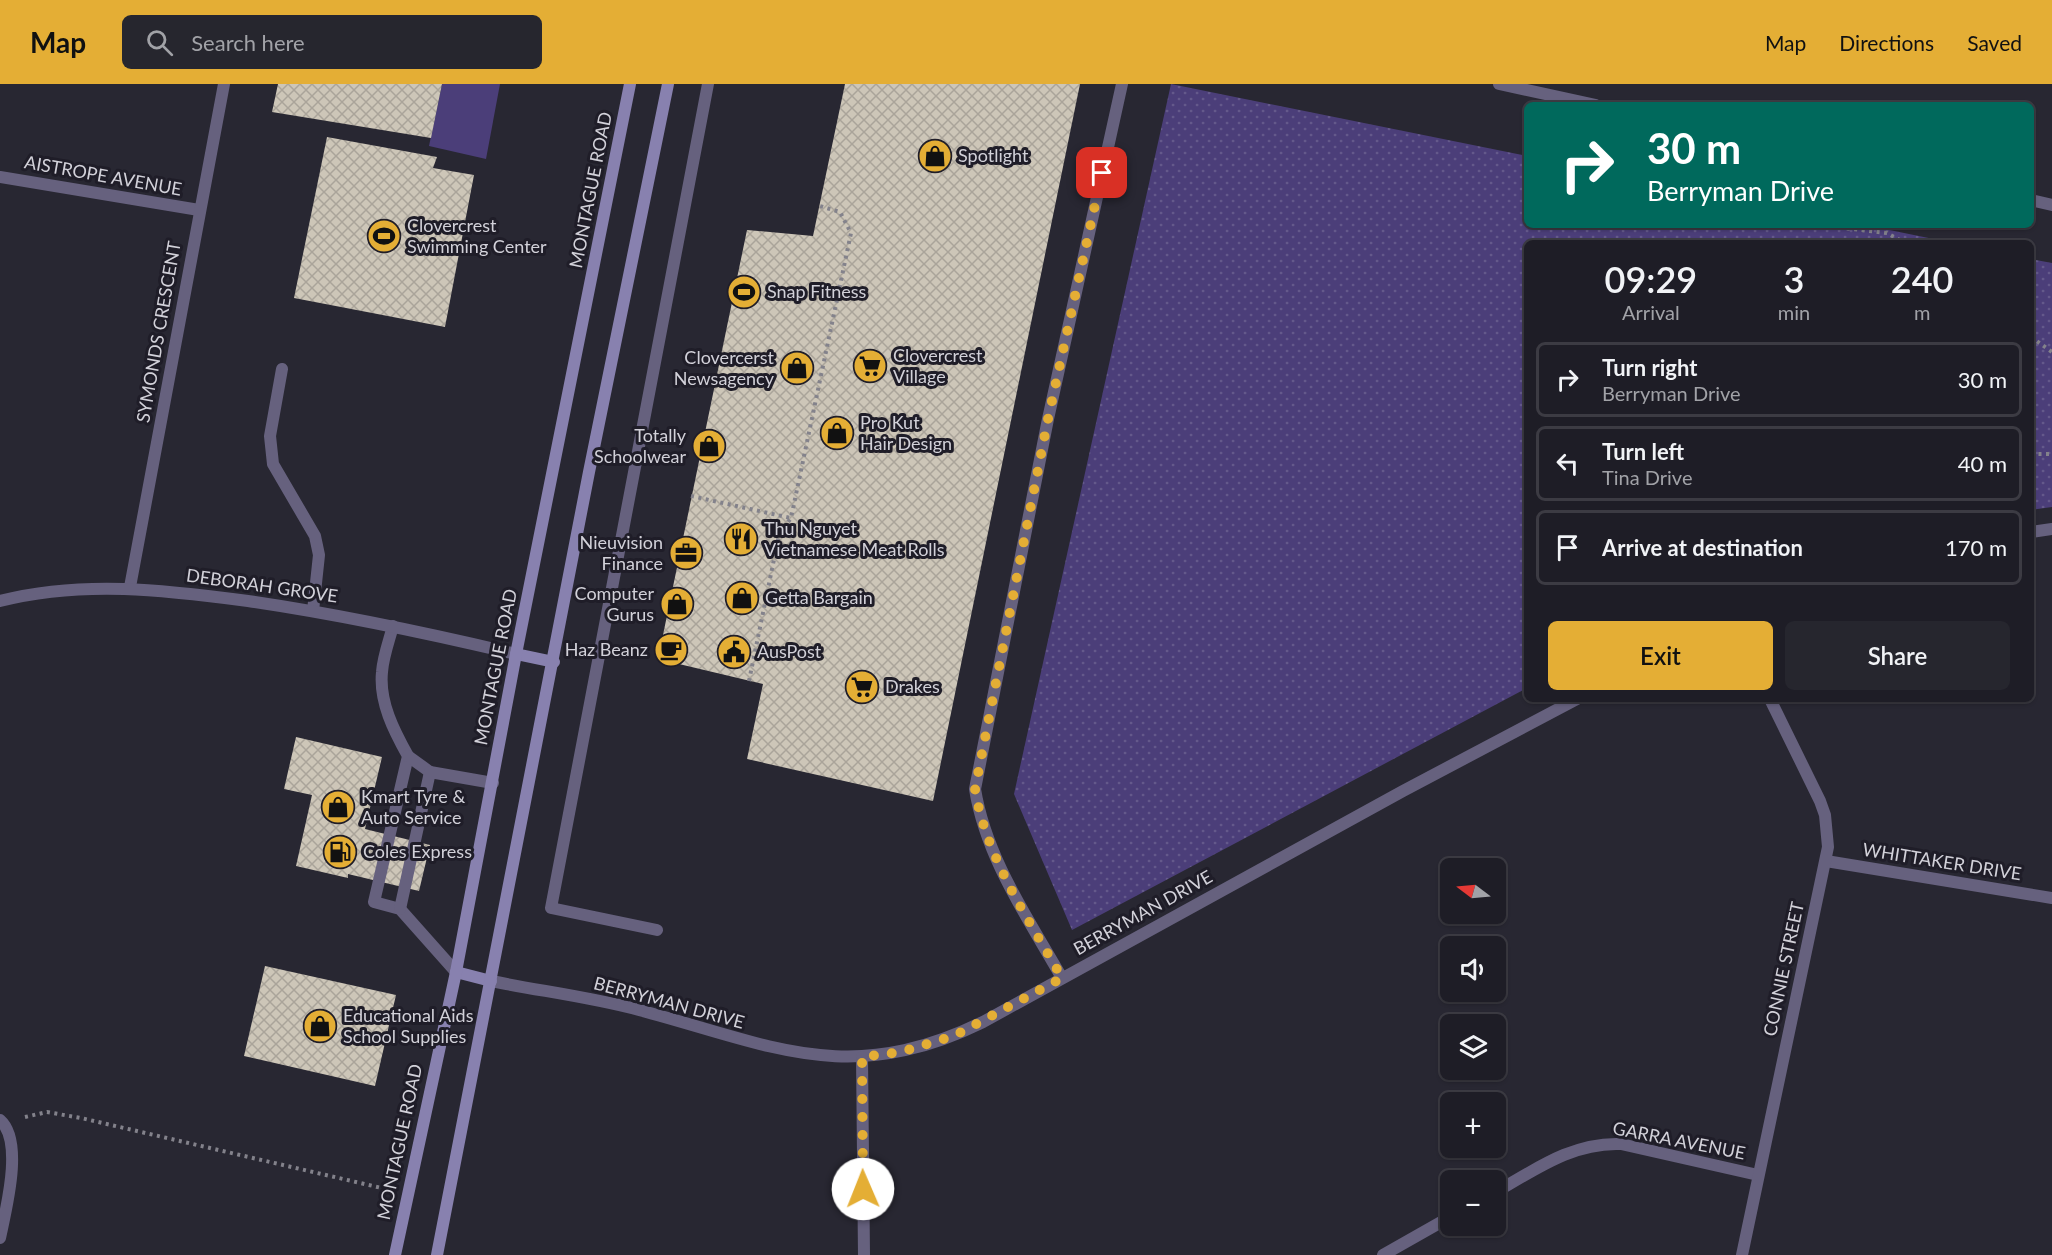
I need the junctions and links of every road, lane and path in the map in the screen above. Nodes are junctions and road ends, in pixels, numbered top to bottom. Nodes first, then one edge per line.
1 (224, 84) edge
2 (630, 84) edge
3 (669, 84) edge
4 (708, 84) edge
5 (1122, 84) edge
6 (1499, 84) edge
7 (1582, 102) edge
8 (0, 177) edge
9 (2034, 201) edge
10 (2052, 205) edge
11 (820, 206) dead end
12 (199, 210) junction
13 (1843, 228) edge
14 (1900, 240) edge
15 (2034, 339) edge
16 (2052, 352) edge
17 (282, 369) dead end
18 (2034, 454) edge
19 (2052, 454) edge
20 (692, 496) dead end
21 (790, 518) junction
22 (2052, 529) edge
23 (2034, 532) edge
24 (130, 587) junction
25 (0, 601) edge
26 (313, 611) junction
27 (393, 626) junction
28 (516, 654) junction
29 (554, 662) junction
30 (748, 681) dead end
31 (1571, 702) edge
32 (1771, 702) edge
33 (408, 756) junction
34 (430, 772) junction
35 (493, 783) junction
36 (1826, 861) junction
37 (2052, 898) edge
38 (400, 909) junction
39 (657, 930) dead end
40 (456, 972) junction
41 (1062, 978) junction
42 (491, 981) junction
43 (862, 1057) junction
44 (3, 1122) edge
45 (1758, 1175) junction
46 (1506, 1186) edge
47 (407, 1194) junction
48 (1440, 1223) edge
49 (0, 1238) edge
50 (394, 1255) edge
51 (436, 1255) edge
52 (864, 1255) edge
53 (1383, 1255) edge
54 (1742, 1255) edge

1 - 12 street, SYMONDS CRESCENT
2 - 28 main road, MONTAGUE ROAD
3 - 29 main road
4 - 39 street
5 - 41 street
6 - 7 street
8 - 12 street, AISTROPE AVENUE
9 - 10 street
11 - 21 path
12 - 24 street, SYMONDS CRESCENT
13 - 14 path
15 - 16 path
17 - 26 street
18 - 19 path
20 - 21 path
21 - 30 path
22 - 23 street
24 - 25 street, DEBORAH GROVE
24 - 26 street, DEBORAH GROVE
26 - 27 street, DEBORAH GROVE
27 - 28 street, DEBORAH GROVE
27 - 33 street
28 - 29 main road
28 - 35 main road, MONTAGUE ROAD
29 - 42 main road
31 - 41 street, BERRYMAN DRIVE
32 - 36 street, CONNIE STREET
33 - 34 street
33 - 38 street
34 - 35 street
34 - 38 street
35 - 40 main road, MONTAGUE ROAD
36 - 37 street, WHITTAKER DRIVE
36 - 45 street, CONNIE STREET
38 - 40 street
40 - 42 main road
40 - 47 main road, MONTAGUE ROAD
41 - 43 street, BERRYMAN DRIVE
42 - 43 street, BERRYMAN DRIVE
42 - 51 main road
43 - 52 street
44 - 47 path
44 - 49 street
45 - 46 street, GARRA AVENUE
45 - 54 street, CONNIE STREET
47 - 50 main road, MONTAGUE ROAD
48 - 53 street

